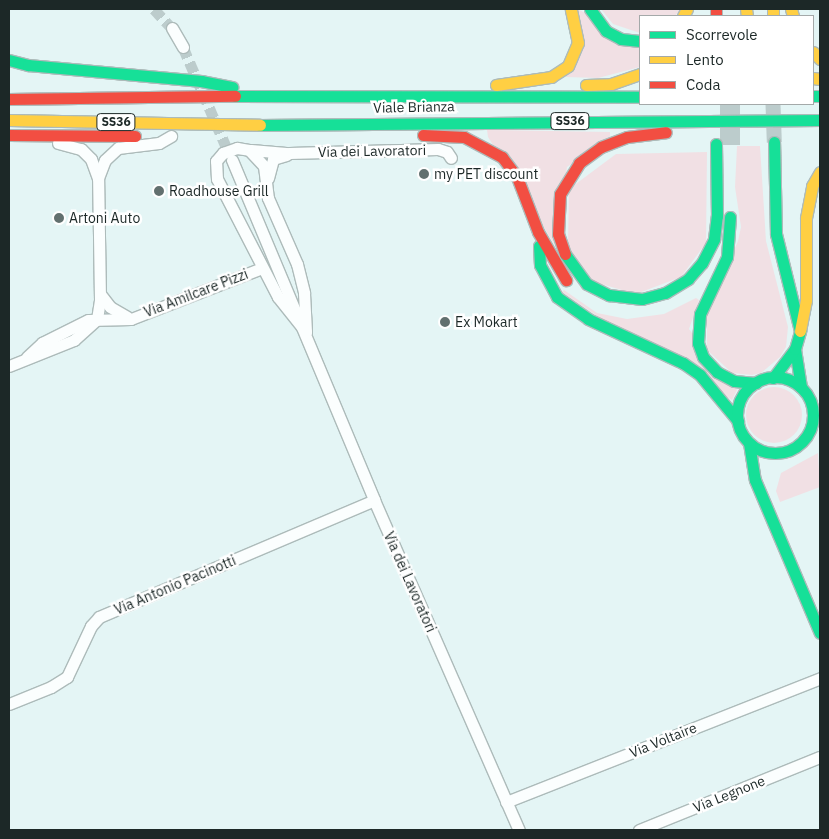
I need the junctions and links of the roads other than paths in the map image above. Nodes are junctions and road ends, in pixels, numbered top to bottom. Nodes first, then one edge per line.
1 (571, 9) edge
2 (590, 9) edge
3 (172, 28) tunnel mouth
4 (639, 41) edge
5 (183, 47) tunnel mouth
6 (9, 60) edge
7 (639, 74) edge
8 (496, 86) junction
9 (9, 87) edge
10 (272, 95) junction
11 (436, 95) junction
12 (639, 97) edge
13 (9, 98) edge
14 (138, 98) junction
15 (9, 120) edge
16 (747, 120) junction
17 (820, 120) edge
18 (392, 123) junction
19 (224, 125) junction
20 (14, 135) edge
21 (171, 136) junction
22 (774, 142) tunnel mouth
23 (716, 144) tunnel mouth
24 (249, 150) junction
25 (289, 154) junction
26 (451, 158) dead end
27 (232, 160) tunnel mouth
28 (820, 172) edge
29 (98, 178) junction
30 (268, 178) junction
31 (730, 200) dead end
32 (538, 232) junction
33 (726, 241) junction
34 (262, 268) junction
35 (692, 292) dead end
36 (99, 294) junction
37 (587, 298) dead end
38 (93, 319) junction
39 (131, 319) junction
40 (800, 330) junction
41 (306, 332) junction
42 (795, 349) junction
43 (9, 366) edge
44 (773, 378) junction
45 (756, 383) junction
46 (801, 388) junction
47 (738, 421) junction
48 (749, 443) junction
49 (772, 453) junction
50 (755, 480) junction
51 (374, 500) junction
52 (820, 633) edge
53 (820, 678) edge
54 (9, 704) edge
55 (820, 757) edge
56 (506, 802) junction
57 (519, 830) edge
58 (639, 830) edge

1 - 8 main road
2 - 4 main road
3 - 5 street
6 - 10 main road
7 - 8 main road
8 - 11 main road
9 - 14 main road
10 - 11 main road, Viale Brianza / SS36
10 - 14 main road, Viale Brianza / SS36
11 - 12 main road, Viale Brianza / SS36
13 - 14 main road, Viale Brianza / SS36
15 - 19 main road, Viale Brianza / SS36
16 - 17 main road, Viale Brianza / SS36
16 - 18 main road, Viale Brianza / SS36
16 - 23 main road
18 - 19 main road, Viale Brianza / SS36
18 - 32 main road
19 - 21 main road
20 - 21 main road
20 - 29 street
21 - 29 street
22 - 40 main road
24 - 25 street, Via dei Lavoratori
24 - 30 street, Via dei Lavoratori
24 - 34 street, Via dei Lavoratori
25 - 26 street, Via dei Lavoratori
25 - 30 street
27 - 41 street, Via dei Lavoratori
28 - 40 main road
29 - 36 street
30 - 41 street, Via dei Lavoratori
31 - 33 main road
32 - 37 main road
32 - 47 main road
33 - 35 main road
33 - 45 main road
34 - 39 street, Via Amilcare Pizzi
34 - 41 street, Via dei Lavoratori
36 - 38 street
36 - 39 street, Via Amilcare Pizzi
38 - 39 street, Via Amilcare Pizzi
38 - 43 street
40 - 42 main road
41 - 51 street, Via dei Lavoratori
42 - 44 main road
42 - 46 main road
44 - 45 main road
44 - 46 main road
45 - 47 main road
46 - 49 main road
47 - 48 main road
48 - 49 main road
48 - 50 main road
49 - 50 main road
50 - 52 main road
51 - 54 street, Via Antonio Pacinotti
51 - 56 street, Via dei Lavoratori
53 - 56 street, Via Voltaire
55 - 58 street, Via Legnone
56 - 57 street, Via dei Lavoratori

